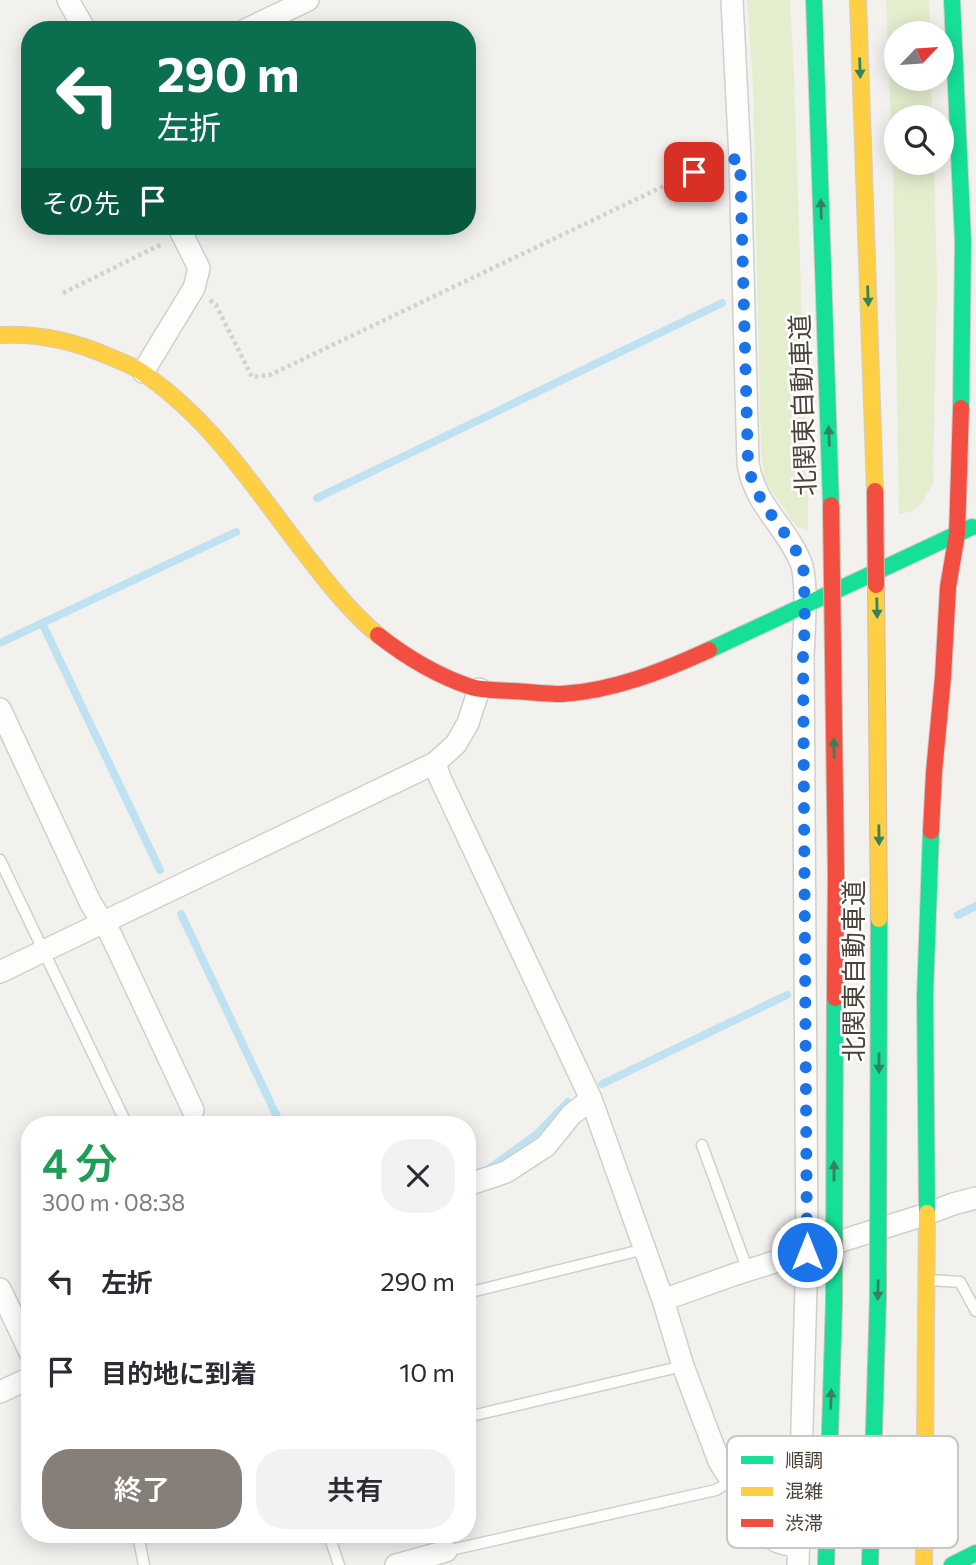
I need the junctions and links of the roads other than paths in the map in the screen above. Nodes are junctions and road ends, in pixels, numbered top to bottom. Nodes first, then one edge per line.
1 (68, 0) edge
2 (308, 0) edge
3 (732, 0) edge
4 (814, 0) edge
5 (858, 0) edge
6 (952, 0) edge
7 (80, 21) edge
8 (265, 21) edge
9 (182, 235) edge
10 (0, 335) edge
11 (143, 372) junction
12 (976, 525) edge
13 (957, 534) junction
14 (805, 605) junction
15 (479, 689) junction
16 (0, 709) edge
17 (435, 763) junction
18 (0, 860) edge
19 (103, 922) junction
20 (45, 950) junction
21 (0, 972) edge
22 (591, 1099) junction
23 (192, 1110) dead end
24 (123, 1116) edge
25 (702, 1145) dead end
26 (476, 1182) edge
27 (976, 1198) edge
28 (927, 1214) junction
29 (645, 1249) junction
30 (807, 1252) junction
31 (748, 1271) junction
32 (926, 1280) junction
33 (0, 1289) edge
34 (476, 1291) edge
35 (663, 1300) junction
36 (976, 1311) edge
37 (21, 1333) edge
38 (682, 1366) junction
39 (21, 1382) edge
40 (0, 1392) edge
41 (476, 1415) edge
42 (802, 1436) edge
43 (830, 1436) edge
44 (874, 1436) edge
45 (925, 1436) edge
46 (727, 1474) edge
47 (727, 1482) edge
48 (476, 1537) edge
49 (140, 1543) edge
50 (332, 1543) edge
51 (445, 1543) edge
52 (976, 1553) edge
53 (144, 1565) edge
54 (339, 1565) edge
55 (396, 1565) edge
56 (952, 1565) edge

1 - 7 street
2 - 8 street
3 - 14 street
43 -> 4 main road, 北関東自動車道, bridge
5 -> 44 main road, 北関東自動車道, bridge
6 - 13 main road
9 - 11 street
10 - 11 main road
11 - 15 main road
12 - 13 main road
13 - 14 main road
13 - 28 main road
14 - 15 main road
14 - 30 street
15 - 17 street
16 - 19 street
17 - 19 street
17 - 22 street
18 - 20 lane
19 - 20 street
19 - 23 street
20 - 21 street
20 - 24 lane
22 - 26 street
22 - 29 street
25 - 31 lane
27 - 28 street
28 - 30 street
28 - 32 main road
29 - 34 lane
29 - 35 street
30 - 31 street
30 - 42 street
31 - 35 street
32 - 36 lane
32 - 45 main road
33 - 37 street
35 - 38 street
38 - 41 lane
38 - 46 street
39 - 40 street
47 - 48 lane
49 - 53 lane
50 - 54 lane
51 - 55 street
52 - 56 main road

